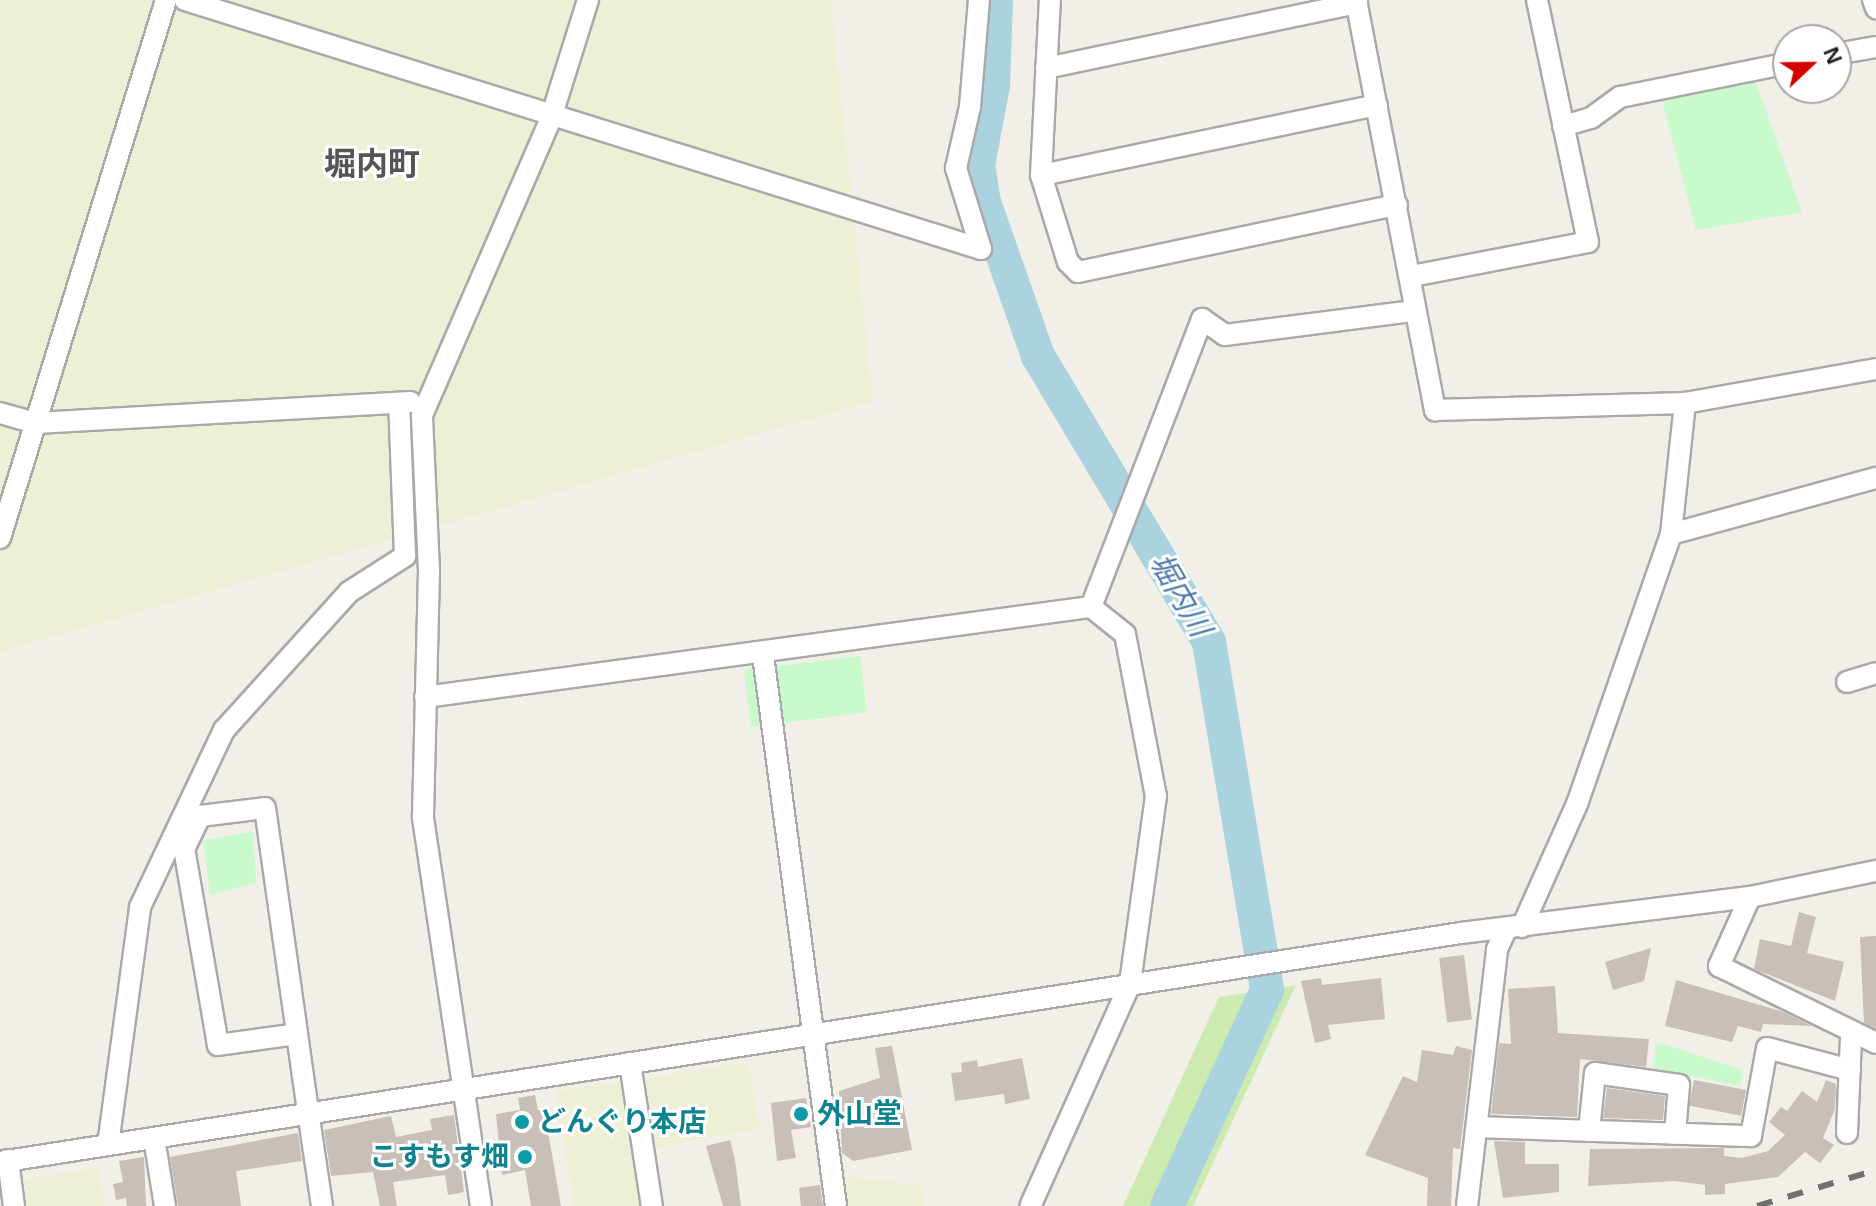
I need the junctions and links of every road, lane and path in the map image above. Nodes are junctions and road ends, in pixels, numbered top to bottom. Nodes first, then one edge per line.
1 (166, 0) edge
2 (185, 0) edge
3 (588, 0) edge
4 (979, 0) edge
5 (1050, 0) edge
6 (1537, 0) edge
7 (1873, 0) edge
8 (1356, 2) edge
9 (1876, 8) edge
10 (1876, 47) edge
11 (1852, 51) edge
12 (1772, 66) edge
13 (1046, 68) junction
14 (1377, 105) junction
15 (551, 118) junction
16 (1563, 126) junction
17 (1041, 175) junction
18 (1397, 205) junction
19 (1412, 276) junction
20 (1413, 311) junction
21 (1876, 369) edge
22 (426, 401) junction
23 (399, 403) junction
24 (1685, 403) junction
25 (0, 413) edge
26 (36, 423) junction
27 (1876, 478) edge
28 (1671, 534) junction
29 (0, 538) edge
30 (1091, 607) junction
31 (763, 655) junction
32 (1876, 673) edge
33 (1847, 682) dead end
34 (425, 697) junction
35 (1876, 871) edge
36 (1750, 897) junction
37 (1515, 927) junction
38 (1130, 984) junction
39 (297, 1034) junction
40 (808, 1035) junction
41 (1851, 1037) junction
42 (1876, 1043) edge
43 (630, 1063) junction
44 (1850, 1070) junction
45 (463, 1088) junction
46 (308, 1111) junction
47 (1477, 1127) junction
48 (1589, 1131) junction
49 (1847, 1133) dead end
50 (1675, 1134) junction
51 (154, 1138) junction
52 (108, 1145) junction
53 (4, 1161) edge
54 (14, 1206) edge
55 (165, 1206) edge
56 (322, 1206) edge
57 (481, 1206) edge
58 (652, 1206) edge
59 (836, 1206) edge
60 (1030, 1206) edge
61 (1467, 1206) edge

1 - 26 street
2 - 15 street
3 - 15 street
4 - 15 street
5 - 13 street
6 - 16 street
7 - 9 street
8 - 13 street
8 - 14 street
10 - 11 street
12 - 16 street
13 - 17 street
14 - 17 street
14 - 18 street
15 - 22 street
16 - 19 street
17 - 18 street
18 - 19 street
19 - 20 street
20 - 24 street
20 - 30 street
21 - 24 street
22 - 23 street
22 - 34 street
23 - 26 street
23 - 52 street
24 - 28 street
25 - 26 street
26 - 29 street
27 - 28 street
28 - 37 street
30 - 31 street
30 - 38 street
31 - 34 street
31 - 40 street
32 - 33 street
34 - 45 street
35 - 36 street
36 - 37 street
36 - 41 street
37 - 38 street
37 - 47 street
38 - 40 street
38 - 60 street
39 - 39 street
39 - 46 street
40 - 43 street
40 - 59 street
41 - 42 street
41 - 44 street
43 - 45 street
43 - 58 street
44 - 49 street
44 - 50 street
45 - 46 street
45 - 57 street
46 - 51 street
46 - 56 street
47 - 48 street
47 - 61 street
48 - 50 street
48 - 50 street
51 - 52 street
51 - 55 street
52 - 53 street
53 - 54 street

